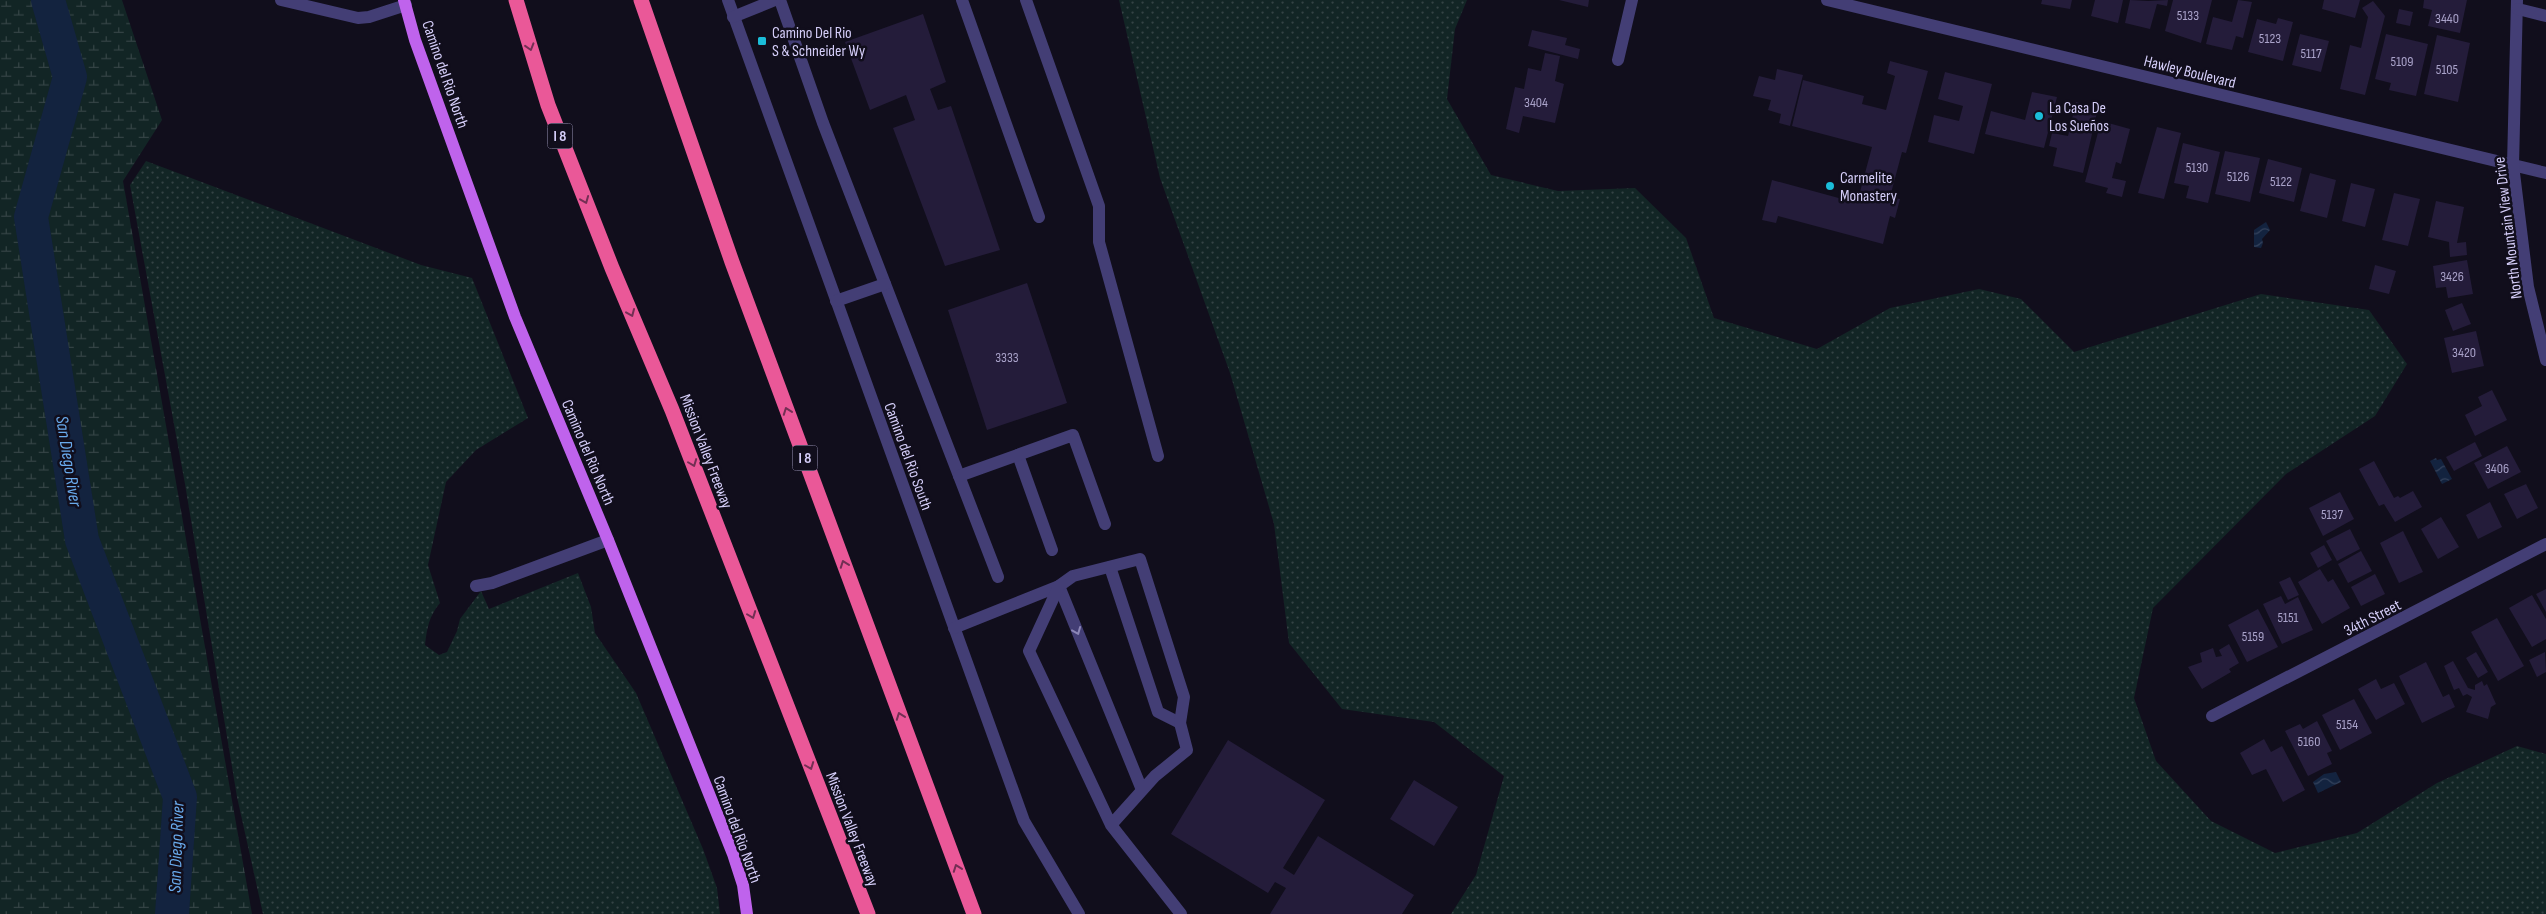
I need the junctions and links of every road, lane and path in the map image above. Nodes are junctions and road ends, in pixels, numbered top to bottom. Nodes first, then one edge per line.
1 (281, 0) edge
2 (516, 0) edge
3 (641, 0) edge
4 (728, 0) edge
5 (962, 0) edge
6 (1026, 0) edge
7 (1632, 0) edge
8 (1827, 0) edge
9 (773, 1) edge
10 (405, 2) edge
11 (2518, 5) edge
12 (2546, 16) edge
13 (733, 17) junction
14 (1618, 60) dead end
15 (2513, 165) junction
16 (2546, 173) edge
17 (1039, 217) dead end
18 (885, 284) junction
19 (836, 301) junction
20 (2543, 338) edge
21 (2546, 360) edge
22 (1018, 454) junction
23 (1158, 456) dead end
24 (959, 476) junction
25 (1106, 524) dead end
26 (608, 540) junction
27 (2546, 544) edge
28 (1052, 550) dead end
29 (1110, 566) junction
30 (998, 577) dead end
31 (476, 586) dead end
32 (1059, 586) junction
33 (954, 628) junction
34 (2212, 716) dead end
35 (1180, 724) junction
36 (1142, 790) junction
37 (1111, 826) junction
38 (747, 914) edge
39 (868, 914) edge
40 (974, 914) edge
41 (1079, 914) edge
42 (1181, 914) edge

1 - 10 street
2 -> 39 highway, Mission Valley Freeway / I 8
40 -> 3 highway, I 8
4 - 13 street, Camino del Rio South
5 - 17 street
6 - 23 street
7 - 14 street
8 - 15 street, Hawley Boulevard
9 - 13 street
9 - 18 street
10 - 26 main road, Camino del Rio North
11 - 12 street
11 - 15 street, North Mountain View Drive
13 - 19 street, Camino del Rio South
15 - 16 street, Hawley Boulevard
15 - 20 street, North Mountain View Drive
18 - 19 street
18 - 24 street
19 - 33 street, Camino del Rio South
20 - 21 street, North Mountain View Drive
22 - 24 street
22 - 25 street
22 - 28 street
24 - 30 street
26 - 31 street
26 - 38 main road, Camino del Rio North
27 - 34 street, 34th Street
29 - 32 street
29 - 35 street
29 - 35 street
32 - 33 street
32 -> 36 street
32 - 37 street
33 - 41 street, Camino del Rio South
35 - 36 street
36 - 37 street
37 - 42 street

